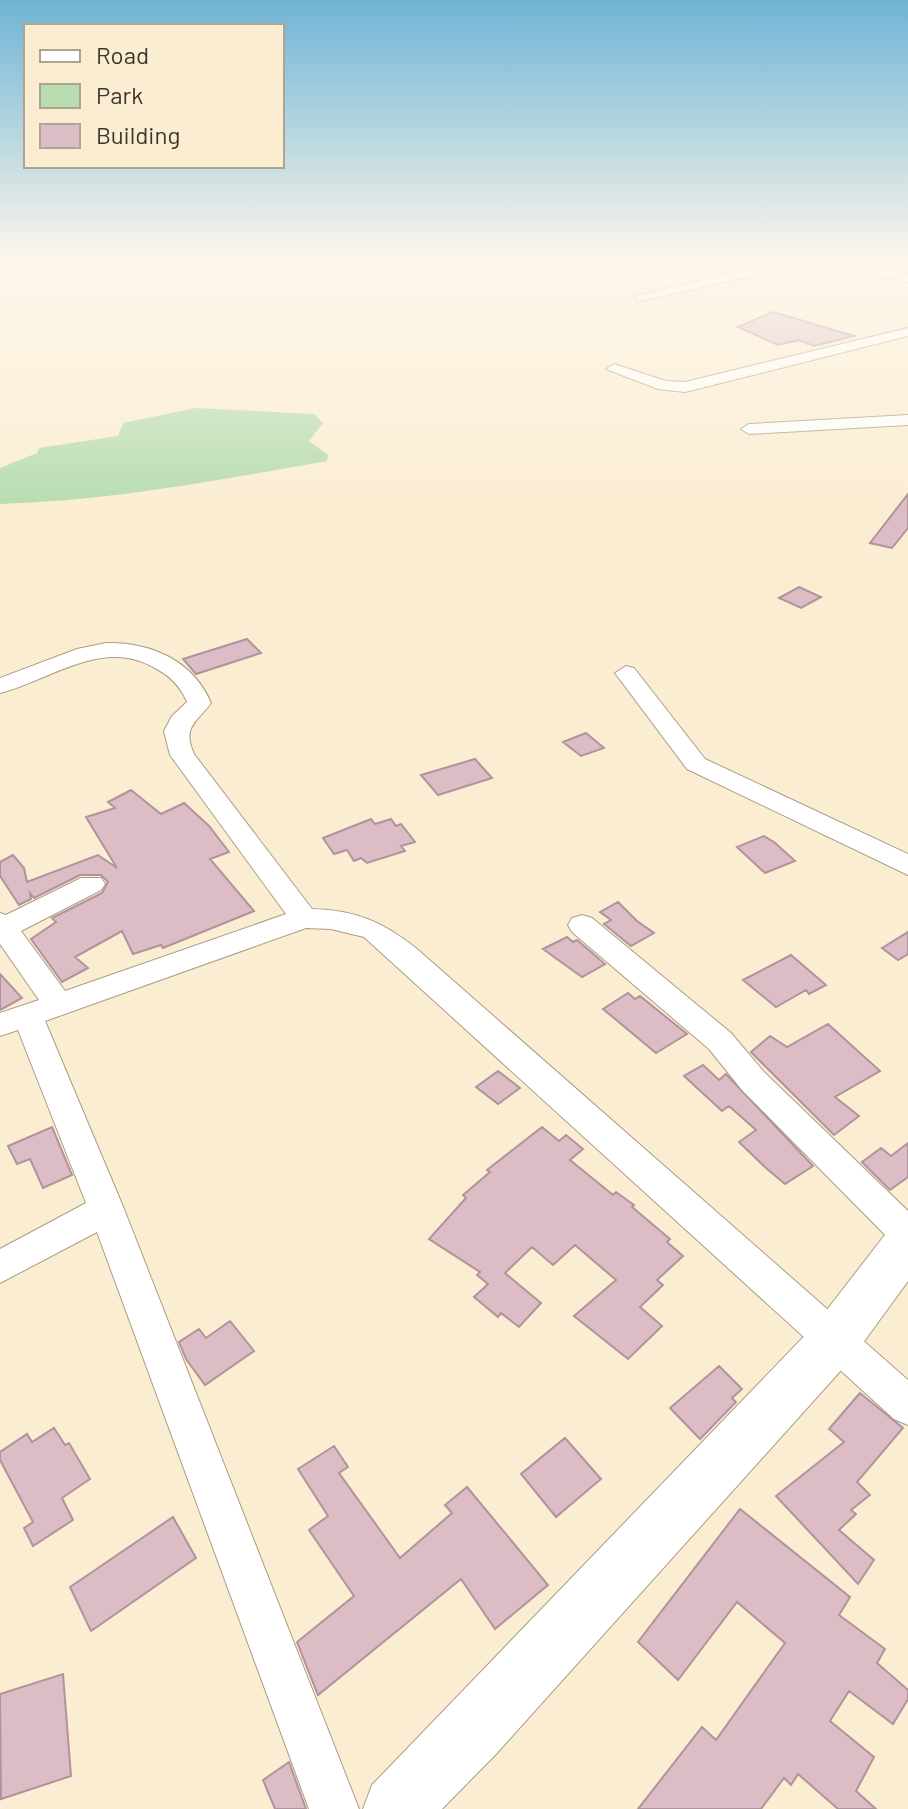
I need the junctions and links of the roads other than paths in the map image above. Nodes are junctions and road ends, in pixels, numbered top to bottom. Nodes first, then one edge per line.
1 (862, 343) edge
2 (614, 369) dead end
3 (908, 420) edge
4 (749, 429) dead end
5 (626, 673) dead end
6 (0, 686) edge
7 (908, 866) edge
8 (91, 884) dead end
9 (304, 918) junction
10 (582, 925) dead end
11 (2, 926) edge
12 (29, 1016) edge
13 (106, 1209) junction
14 (908, 1234) edge
15 (908, 1242) edge
16 (0, 1267) edge
17 (834, 1341) junction
18 (908, 1406) edge
19 (334, 1809) edge
20 (396, 1809) edge

1 - 2 street
3 - 4 street
5 - 7 street
6 - 9 street
8 - 11 street
9 - 12 street
9 - 17 street
10 - 14 street
11 - 12 street
12 - 13 street
13 - 16 street
13 - 19 street
15 - 17 street
17 - 18 street
17 - 20 street

